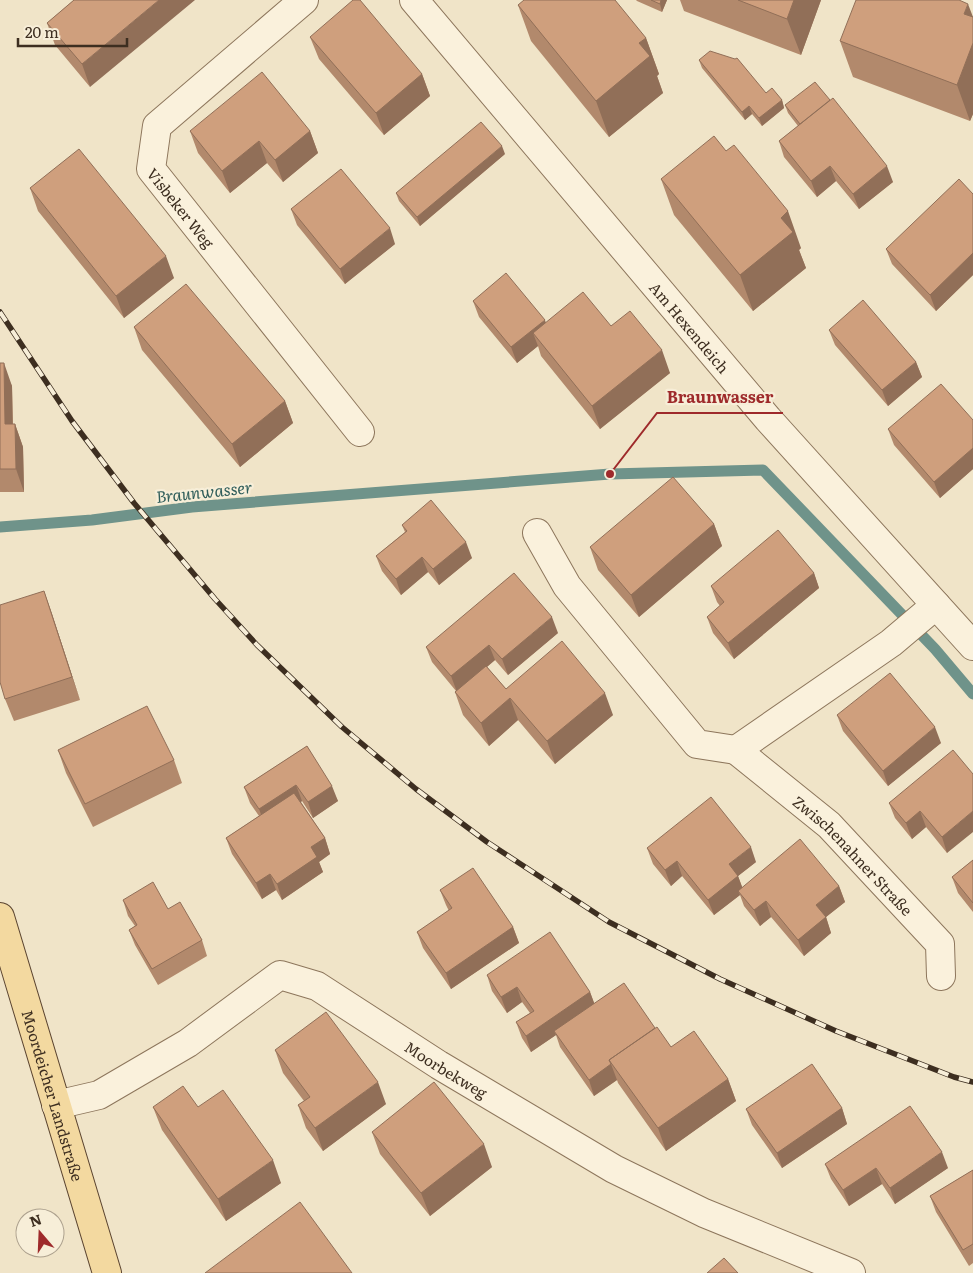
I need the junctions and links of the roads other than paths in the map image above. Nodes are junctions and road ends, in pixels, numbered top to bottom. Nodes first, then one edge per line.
1 (304, 0) edge
2 (414, 0) edge
3 (360, 432) dead end
4 (537, 533) dead end
5 (936, 605) junction
6 (973, 646) edge
7 (736, 750) junction
8 (0, 921) edge
9 (941, 976) dead end
10 (56, 1105) junction
11 (107, 1273) edge
12 (851, 1273) edge

1 - 3 street, Visbeker Weg
2 - 5 street, Am Hexendeich
4 - 7 street, Zwischenahner Straße
5 - 6 street, Am Hexendeich
5 - 7 street
7 - 9 street, Zwischenahner Straße
8 - 10 main road, Moordeicher Landstraße
10 - 11 main road, Moordeicher Landstraße
10 - 12 street, Moorbekweg

